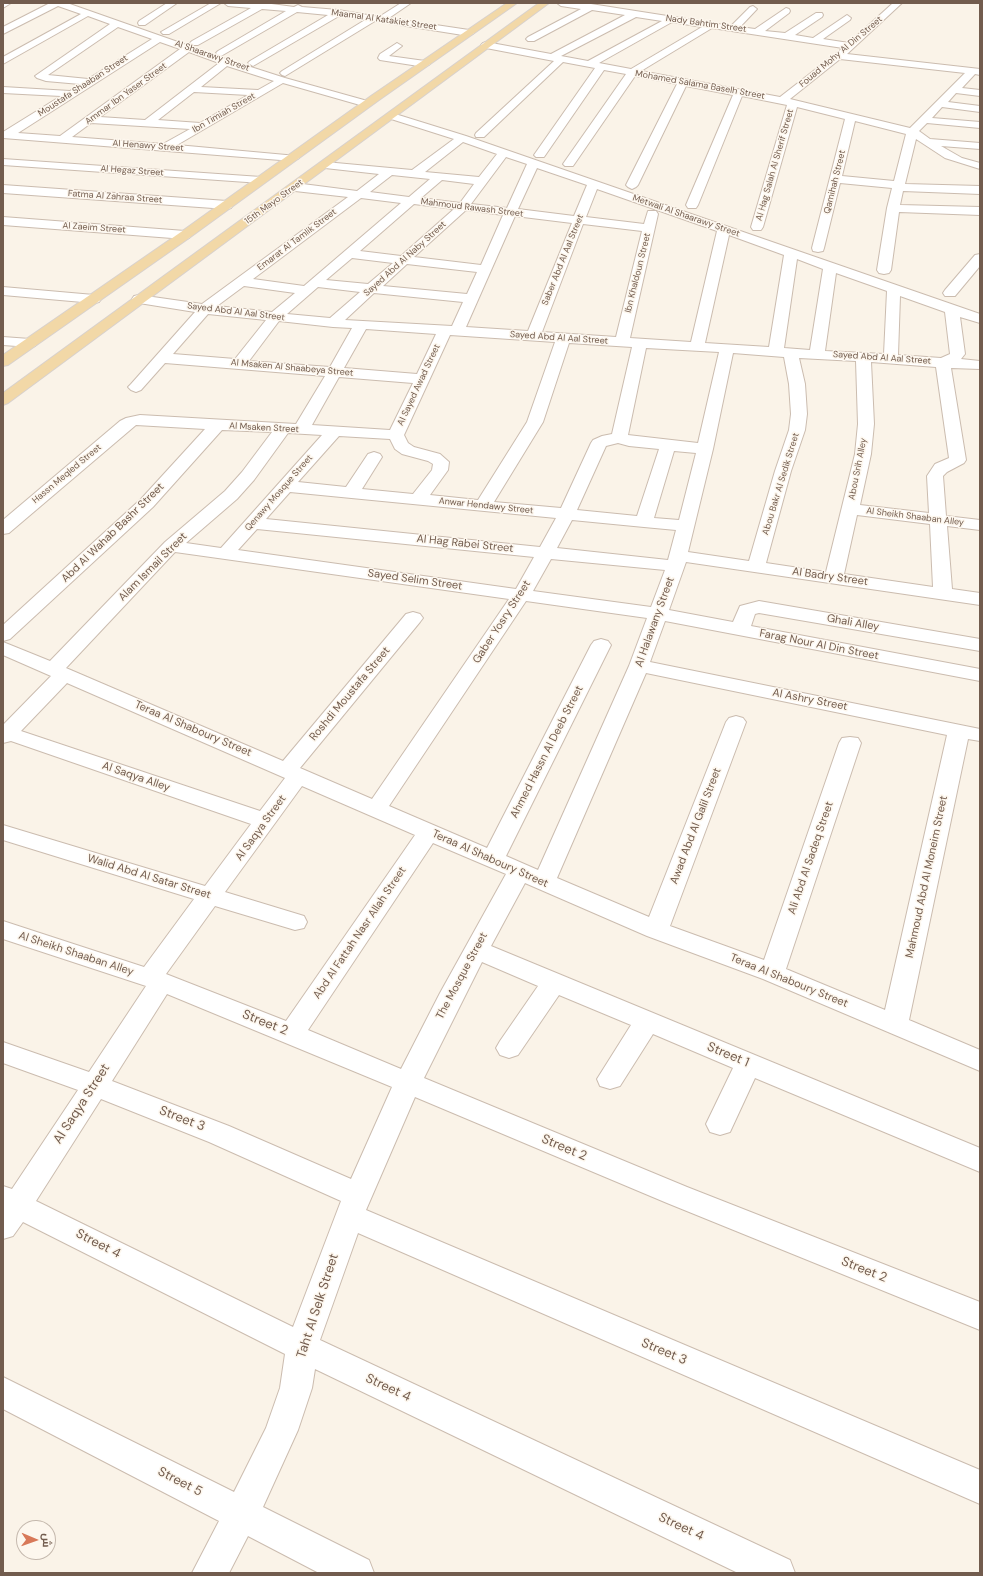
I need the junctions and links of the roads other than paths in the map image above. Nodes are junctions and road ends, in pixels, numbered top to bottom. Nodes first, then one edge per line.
1 (7, 3) edge
2 (58, 3) edge
3 (82, 3) edge
4 (173, 3) edge
5 (217, 3) edge
6 (228, 3) edge
7 (307, 3) edge
8 (407, 3) edge
9 (513, 3) edge
10 (544, 3) edge
11 (561, 3) edge
12 (898, 3) edge
13 (263, 4) edge
14 (3, 5) edge
15 (353, 7) dead end
16 (591, 8) junction
17 (753, 9) dead end
18 (296, 10) junction
19 (786, 11) dead end
20 (88, 13) junction
21 (340, 14) junction
22 (634, 14) junction
23 (819, 15) dead end
24 (846, 18) dead end
25 (378, 19) junction
26 (671, 19) junction
27 (117, 23) junction
28 (142, 23) junction
29 (711, 25) junction
30 (734, 28) junction
31 (3, 31) edge
32 (758, 32) junction
33 (469, 33) junction
34 (163, 35) junction
35 (787, 36) junction
36 (531, 39) dead end
37 (816, 40) junction
38 (192, 45) junction
39 (486, 45) junction
40 (397, 46) dead end
41 (851, 46) junction
42 (838, 56) junction
43 (224, 57) junction
44 (556, 59) junction
45 (3, 61) edge
46 (253, 63) junction
47 (425, 64) junction
48 (588, 65) junction
49 (601, 67) junction
50 (976, 72) edge
51 (632, 73) junction
52 (284, 76) junction
53 (90, 82) junction
54 (683, 82) junction
55 (192, 89) junction
56 (3, 90) edge
57 (954, 90) junction
58 (739, 92) junction
59 (259, 93) junction
60 (980, 93) edge
61 (72, 94) junction
62 (371, 101) junction
63 (787, 102) junction
64 (939, 104) junction
65 (34, 106) dead end
66 (50, 108) junction
67 (980, 109) edge
68 (396, 113) junction
69 (851, 117) junction
70 (90, 120) junction
71 (924, 120) junction
72 (148, 123) junction
73 (980, 125) edge
74 (202, 126) junction
75 (912, 132) junction
76 (480, 134) junction
77 (5, 135) edge
78 (462, 138) junction
79 (63, 139) junction
80 (926, 142) junction
81 (980, 146) edge
82 (166, 147) junction
83 (503, 153) junction
84 (293, 158) junction
85 (536, 159) junction
86 (3, 162) edge
87 (569, 164) junction
88 (325, 166) junction
89 (980, 166) edge
90 (389, 172) junction
91 (416, 174) junction
92 (439, 176) junction
93 (836, 179) junction
94 (261, 180) junction
95 (482, 181) junction
96 (593, 184) junction
97 (632, 185) junction
98 (899, 186) junction
99 (295, 187) junction
100 (3, 189) edge
101 (980, 190) edge
102 (358, 194) junction
103 (669, 198) dead end
104 (411, 200) junction
105 (227, 205) junction
106 (654, 205) junction
107 (463, 207) junction
108 (893, 208) junction
109 (706, 210) dead end
110 (980, 211) edge
111 (510, 212) junction
112 (580, 220) junction
113 (3, 221) edge
114 (742, 222) dead end
115 (757, 227) junction
116 (649, 228) junction
117 (724, 230) junction
118 (770, 232) dead end
119 (185, 235) junction
120 (804, 243) dead end
121 (818, 248) junction
122 (832, 252) dead end
123 (791, 253) junction
124 (349, 254) junction
125 (980, 258) edge
126 (404, 260) junction
127 (869, 265) dead end
128 (830, 266) junction
129 (485, 268) junction
130 (884, 270) junction
131 (242, 282) junction
132 (896, 282) junction
133 (311, 287) junction
134 (371, 289) junction
135 (3, 291) edge
136 (965, 298) dead end
137 (94, 299) junction
138 (139, 299) junction
139 (472, 299) junction
140 (205, 309) junction
141 (952, 309) junction
142 (275, 318) junction
143 (980, 319) edge
144 (333, 323) junction
145 (361, 325) junction
146 (451, 331) junction
147 (533, 336) junction
148 (563, 338) junction
149 (3, 341) edge
150 (622, 342) junction
151 (30, 343) junction
152 (640, 343) junction
153 (697, 346) junction
154 (727, 348) junction
155 (783, 352) junction
156 (817, 354) junction
157 (863, 357) junction
158 (162, 358) junction
159 (891, 359) junction
160 (3, 362) edge
161 (945, 362) junction
162 (239, 364) junction
163 (980, 365) edge
164 (334, 372) junction
165 (422, 378) junction
166 (136, 387) dead end
167 (3, 400) edge
168 (132, 421) joint
169 (217, 425) junction
170 (283, 429) junction
171 (301, 430) junction
172 (334, 432) junction
173 (396, 435) junction
174 (619, 438) junction
175 (668, 445) junction
176 (706, 449) junction
177 (374, 457) dead end
178 (285, 486) junction
179 (351, 492) junction
180 (418, 499) junction
181 (483, 505) junction
182 (850, 509) junction
183 (567, 514) junction
184 (938, 519) junction
185 (644, 522) junction
186 (253, 523) junction
187 (980, 525) edge
188 (686, 526) junction
189 (3, 529) edge
190 (171, 546) junction
191 (545, 552) junction
192 (225, 554) junction
193 (678, 561) junction
194 (756, 567) junction
195 (834, 578) junction
196 (522, 594) junction
197 (944, 594) junction
198 (980, 599) edge
199 (658, 614) junction
200 (413, 618) dead end
201 (740, 630) junction
202 (601, 645) dead end
203 (980, 645) edge
204 (5, 648) edge
205 (639, 666) junction
206 (59, 671) junction
207 (980, 675) edge
208 (736, 722) dead end
209 (970, 732) edge
210 (5, 735) edge
211 (850, 743) dead end
212 (293, 773) junction
213 (376, 809) junction
214 (266, 821) junction
215 (3, 832) edge
216 (429, 832) junction
217 (492, 860) junction
218 (519, 872) junction
219 (544, 882) junction
220 (211, 896) junction
221 (295, 922) dead end
222 (3, 930) edge
223 (656, 930) junction
224 (476, 950) junction
225 (772, 973) junction
226 (156, 979) junction
227 (555, 982) junction
228 (648, 1021) junction
229 (895, 1024) junction
230 (291, 1034) junction
231 (509, 1048) dead end
232 (3, 1052) edge
233 (980, 1061) edge
234 (749, 1063) junction
235 (610, 1079) dead end
236 (408, 1082) junction
237 (95, 1085) junction
238 (720, 1124) dead end
239 (980, 1160) edge
240 (353, 1206) junction
241 (8, 1209) edge
242 (980, 1316) edge
243 (302, 1347) junction
244 (3, 1392) edge
245 (980, 1487) edge
246 (242, 1514) junction
247 (210, 1573) edge
248 (356, 1573) edge
249 (777, 1573) edge

1 - 14 street
2 - 20 street, Al Shaarawy Street
2 - 31 street
3 - 28 street, Al Shaarawy Street
4 - 28 street
5 - 34 street, Moustafa Shaaban Street
6 - 13 street, Maamal Al Katakiet Street
7 - 18 street
8 - 25 street
9 - 33 main road
10 - 39 main road, 15th Mayo Street
11 - 16 street, Nady Bahtim Street
12 - 41 street, Fouad Mohy Al Din Street
13 - 18 street, Maamal Al Katakiet Street
13 - 38 street, Ammar Ibn Yaser Street
15 - 21 street
16 - 22 street, Nady Bahtim Street
16 - 36 street
17 - 30 street
18 - 21 street, Maamal Al Katakiet Street
18 - 43 street
19 - 32 street
20 - 27 street, Al Shaarawy Street
20 - 45 street
21 - 25 street, Maamal Al Katakiet Street
21 - 46 street
22 - 26 street, Nady Bahtim Street
22 - 44 street
23 - 35 street
24 - 37 street
25 - 33 street, Maamal Al Katakiet Street
25 - 52 street, Ibn Timiah Street
26 - 29 street, Nady Bahtim Street
26 - 48 street
27 - 34 street, Al Shaarawy Street
27 - 53 street
28 - 34 street, Al Shaarawy Street
29 - 30 street, Nady Bahtim Street
29 - 51 street
30 - 32 street, Nady Bahtim Street
32 - 35 street, Nady Bahtim Street
33 - 47 main road
34 - 38 street, Al Shaarawy Street
34 - 53 street, Moustafa Shaaban Street
35 - 37 street, Nady Bahtim Street
37 - 41 street, Nady Bahtim Street
38 - 43 street, Al Shaarawy Street
38 - 70 street, Ammar Ibn Yaser Street
39 - 44 street, Mohamed Salama Baselh Street
39 - 68 main road, 15th Mayo Street
40 - 47 street
41 - 42 street, Fouad Mohy Al Din Street
42 - 50 street
42 - 63 street, Fouad Mohy Al Din Street
43 - 46 street, Al Shaarawy Street
43 - 52 street, Al Shaarawy Street
43 - 55 street
44 - 48 street, Mohamed Salama Baselh Street
44 - 76 street
46 - 52 street, Al Shaarawy Street
47 - 62 main road
48 - 49 street, Mohamed Salama Baselh Street
49 - 51 street, Mohamed Salama Baselh Street
49 - 85 street, Al Sayed Awad Street
50 - 57 street
51 - 54 street, Mohamed Salama Baselh Street
51 - 87 street
52 - 59 street, Ibn Timiah Street
52 - 62 street, Al Shaarawy Street
53 - 61 street, Moustafa Shaaban Street
54 - 58 street, Mohamed Salama Baselh Street
54 - 97 street
55 - 59 street
55 - 72 street
56 - 61 street
57 - 60 street
57 - 64 street
58 - 63 street, Mohamed Salama Baselh Street
58 - 109 street, Metwali Al Shaarawy Street
59 - 74 street, Ibn Timiah Street
61 - 66 street, Moustafa Shaaban Street
62 - 84 main road
63 - 69 street, Mohamed Salama Baselh Street
63 - 115 street, Al Hag Salah Al Sherif Street
64 - 67 street
64 - 71 street
65 - 66 street
66 - 77 street, Moustafa Shaaban Street
68 - 76 street, Metwali Al Shaarawy Street
68 - 78 street, Metwali Al Shaarawy Street
68 - 88 main road, 15th Mayo Street
69 - 75 street, Mohamed Salama Baselh Street
69 - 93 street, Qamihah Street
70 - 72 street
70 - 79 street, Ammar Ibn Yaser Street
71 - 73 street
71 - 75 street
72 - 74 street
74 - 82 street, Ibn Timiah Street
75 - 80 street
75 - 98 street
76 - 85 street, Metwali Al Shaarawy Street
77 - 79 street, Al Henawy Street
78 - 83 street, Metwali Al Shaarawy Street
78 - 91 street
79 - 82 street, Al Henawy Street
80 - 81 street
80 - 89 street
82 - 84 street, Al Henawy Street
83 - 85 street, Metwali Al Shaarawy Street
83 - 95 street, Sayed Abd Al Naby Street
84 - 94 main road
85 - 87 street, Metwali Al Shaarawy Street
85 - 96 street, Metwali Al Shaarawy Street
85 - 111 street, Al Sayed Awad Street
86 - 94 street, Al Hegaz Street
87 - 97 street, Metwali Al Shaarawy Street
88 - 90 street
88 - 99 main road, 15th Mayo Street
90 - 91 street
90 - 102 street, Emarat Al Tamlik Street
91 - 92 street
92 - 95 street
92 - 104 street
93 - 98 street
93 - 121 street, Qamihah Street
94 - 105 main road
95 - 107 street, Sayed Abd Al Naby Street
96 - 106 street, Metwali Al Shaarawy Street
96 - 112 street, Saber Abd Al Aal Street
97 - 103 street, Metwali Al Shaarawy Street
98 - 101 street
98 - 108 street
99 - 102 street, Mahmoud Rawash Street
99 - 138 main road, 15th Mayo Street
100 - 105 street, Fatma Al Zahraa Street
102 - 104 street, Mahmoud Rawash Street
102 - 131 street, Emarat Al Tamlik Street
104 - 107 street, Mahmoud Rawash Street
104 - 124 street
105 - 119 main road
106 - 116 street, Ibn Khaldoun Street
106 - 117 street, Metwali Al Shaarawy Street
107 - 111 street, Mahmoud Rawash Street
107 - 126 street, Sayed Abd Al Naby Street
108 - 110 street
108 - 130 street
111 - 112 street, Mahmoud Rawash Street
111 - 129 street, Al Sayed Awad Street
112 - 116 street, Mahmoud Rawash Street
112 - 147 street, Saber Abd Al Aal Street
113 - 119 street, Al Zaeim Street
114 - 115 street, Metwali Al Shaarawy Street
115 - 118 street, Metwali Al Shaarawy Street
116 - 150 street, Ibn Khaldoun Street
117 - 123 street, Metwali Al Shaarawy Street
117 - 153 street
119 - 137 main road
120 - 121 street
121 - 122 street
123 - 128 street, Metwali Al Shaarawy Street
123 - 155 street, Abou Bakr Al Sedik Street
124 - 126 street
124 - 133 street
125 - 136 street
126 - 129 street
126 - 134 street, Sayed Abd Al Naby Street
127 - 130 street, Metwali Al Shaarawy Street
128 - 132 street, Metwali Al Shaarawy Street
128 - 156 street
129 - 139 street, Al Sayed Awad Street
130 - 132 street, Metwali Al Shaarawy Street
131 - 133 street
131 - 140 street, Emarat Al Tamlik Street
132 - 141 street, Metwali Al Shaarawy Street
132 - 159 street
133 - 134 street
133 - 142 street
134 - 139 street
134 - 144 street, Sayed Abd Al Naby Street
135 - 137 street
137 - 151 main road
138 - 140 street, Sayed Abd Al Aal Street
138 - 167 main road, 15th Mayo Street
139 - 146 street, Al Sayed Awad Street
140 - 142 street, Sayed Abd Al Aal Street
140 - 158 street, Emarat Al Tamlik Street
141 - 143 street, Metwali Al Shaarawy Street
141 - 161 street
142 - 144 street, Sayed Abd Al Aal Street
142 - 162 street
144 - 145 street, Sayed Abd Al Aal Street
145 - 146 street, Sayed Abd Al Aal Street
145 - 164 street
146 - 147 street, Sayed Abd Al Aal Street
146 - 165 street, Al Sayed Awad Street
147 - 148 street, Sayed Abd Al Aal Street
148 - 150 street, Sayed Abd Al Aal Street
148 - 181 street
149 - 151 street
150 - 152 street, Sayed Abd Al Aal Street
151 - 160 main road
152 - 153 street, Sayed Abd Al Aal Street
152 - 174 street
153 - 154 street, Sayed Abd Al Aal Street
154 - 155 street, Sayed Abd Al Aal Street
154 - 176 street, Al Halawany Street
155 - 156 street, Sayed Abd Al Aal Street
155 - 194 street, Abou Bakr Al Sedik Street
156 - 157 street, Sayed Abd Al Aal Street
157 - 159 street, Sayed Abd Al Aal Street
157 - 182 street, Abou Srih Alley
158 - 162 street, Al Msaken Al Shaabeya Street
158 - 166 street, Emarat Al Tamlik Street
159 - 161 street, Sayed Abd Al Aal Street
161 - 163 street, Sayed Abd Al Aal Street
161 - 184 street
162 - 164 street, Al Msaken Al Shaabeya Street
164 - 165 street, Al Msaken Al Shaabeya Street
164 - 171 street
165 - 173 street, Al Sayed Awad Street
168 - 169 street, Al Msaken Street
168 - 189 street, Hassn Meqled Street
169 - 170 street, Al Msaken Street
169 - 204 street, Abd Al Wahab Bashr Street
170 - 171 street, Al Msaken Street
170 - 190 street, Alam Ismail Street
171 - 172 street, Al Msaken Street
172 - 173 street, Al Msaken Street
172 - 178 street, Qenawy Mosque Street
173 - 180 street, Al Sayed Awad Street
174 - 175 street
174 - 183 street, Gaber Yosry Street
175 - 176 street
175 - 185 street
176 - 188 street, Al Halawany Street
177 - 179 street
178 - 179 street, Anwar Hendawy Street
178 - 186 street, Qenawy Mosque Street
179 - 180 street, Anwar Hendawy Street
180 - 181 street, Anwar Hendawy Street
181 - 183 street, Anwar Hendawy Street
182 - 184 street, Al Sheikh Shaaban Alley
182 - 195 street, Abou Srih Alley
183 - 185 street, Anwar Hendawy Street
183 - 191 street, Gaber Yosry Street
184 - 187 street, Al Sheikh Shaaban Alley
184 - 197 street
185 - 188 street, Anwar Hendawy Street
186 - 191 street, Al Hag Rabei Street
186 - 192 street, Qenawy Mosque Street
188 - 193 street, Al Halawany Street
190 - 192 street, Sayed Selim Street
190 - 206 street, Alam Ismail Street
191 - 193 street, Al Hag Rabei Street
191 - 196 street, Gaber Yosry Street
192 - 196 street, Sayed Selim Street
193 - 194 street, Al Badry Street
193 - 199 street, Al Halawany Street
194 - 195 street, Al Badry Street
195 - 197 street, Al Badry Street
196 - 199 street, Sayed Selim Street
196 - 213 street, Gaber Yosry Street
197 - 198 street, Al Badry Street
199 - 201 street, Farag Nour Al Din Street
199 - 205 street, Al Halawany Street
200 - 212 street, Roshdi Moustafa Street
201 - 203 street, Ghali Alley
201 - 207 street, Farag Nour Al Din Street
202 - 217 street, Ahmed Hassn Al Deeb Street
204 - 206 street, Teraa Al Shaboury Street
205 - 209 street, Al Ashry Street
205 - 219 street, Al Halawany Street
206 - 210 street, Alam Ismail Street
206 - 212 street, Teraa Al Shaboury Street
208 - 223 street, Awad Abd Al Galil Street
209 - 229 street, Mahmoud Abd Al Moneim Street
210 - 214 street, Al Saqya Alley
211 - 225 street, Ali Abd Al Sadeq Street
212 - 213 street, Teraa Al Shaboury Street
212 - 214 street, Al Saqya Street
213 - 216 street, Teraa Al Shaboury Street
214 - 220 street, Al Saqya Street
215 - 220 street, Walid Abd Al Satar Street
216 - 217 street, Teraa Al Shaboury Street
216 - 230 street, Abd Al Fattah Nasr Allah Street
217 - 218 street, Teraa Al Shaboury Street
218 - 219 street, Teraa Al Shaboury Street
218 - 224 street, The Mosque Street
219 - 223 street, Teraa Al Shaboury Street
220 - 221 street, Walid Abd Al Satar Street
220 - 226 street, Al Saqya Street
222 - 226 street, Al Sheikh Shaaban Alley
223 - 225 street, Teraa Al Shaboury Street
224 - 227 street, Street 1
224 - 236 street, The Mosque Street
225 - 229 street, Teraa Al Shaboury Street
226 - 230 street, Street 2
226 - 237 street, Al Saqya Street
227 - 228 street, Street 1
227 - 231 street
228 - 234 street, Street 1
228 - 235 street
229 - 233 street, Teraa Al Shaboury Street
230 - 236 street, Street 2
232 - 237 street, Street 3
234 - 238 street
234 - 239 street, Street 1
236 - 240 street, Taht Al Selk Street
236 - 242 street, Street 2
237 - 240 street, Street 3
237 - 241 street, Al Saqya Street
240 - 243 street, Taht Al Selk Street
240 - 245 street, Street 3
241 - 243 street, Street 4
243 - 246 street, Taht Al Selk Street
243 - 249 street, Street 4
244 - 246 street, Street 5
246 - 247 street, Taht Al Selk Street
246 - 248 street, Street 5

